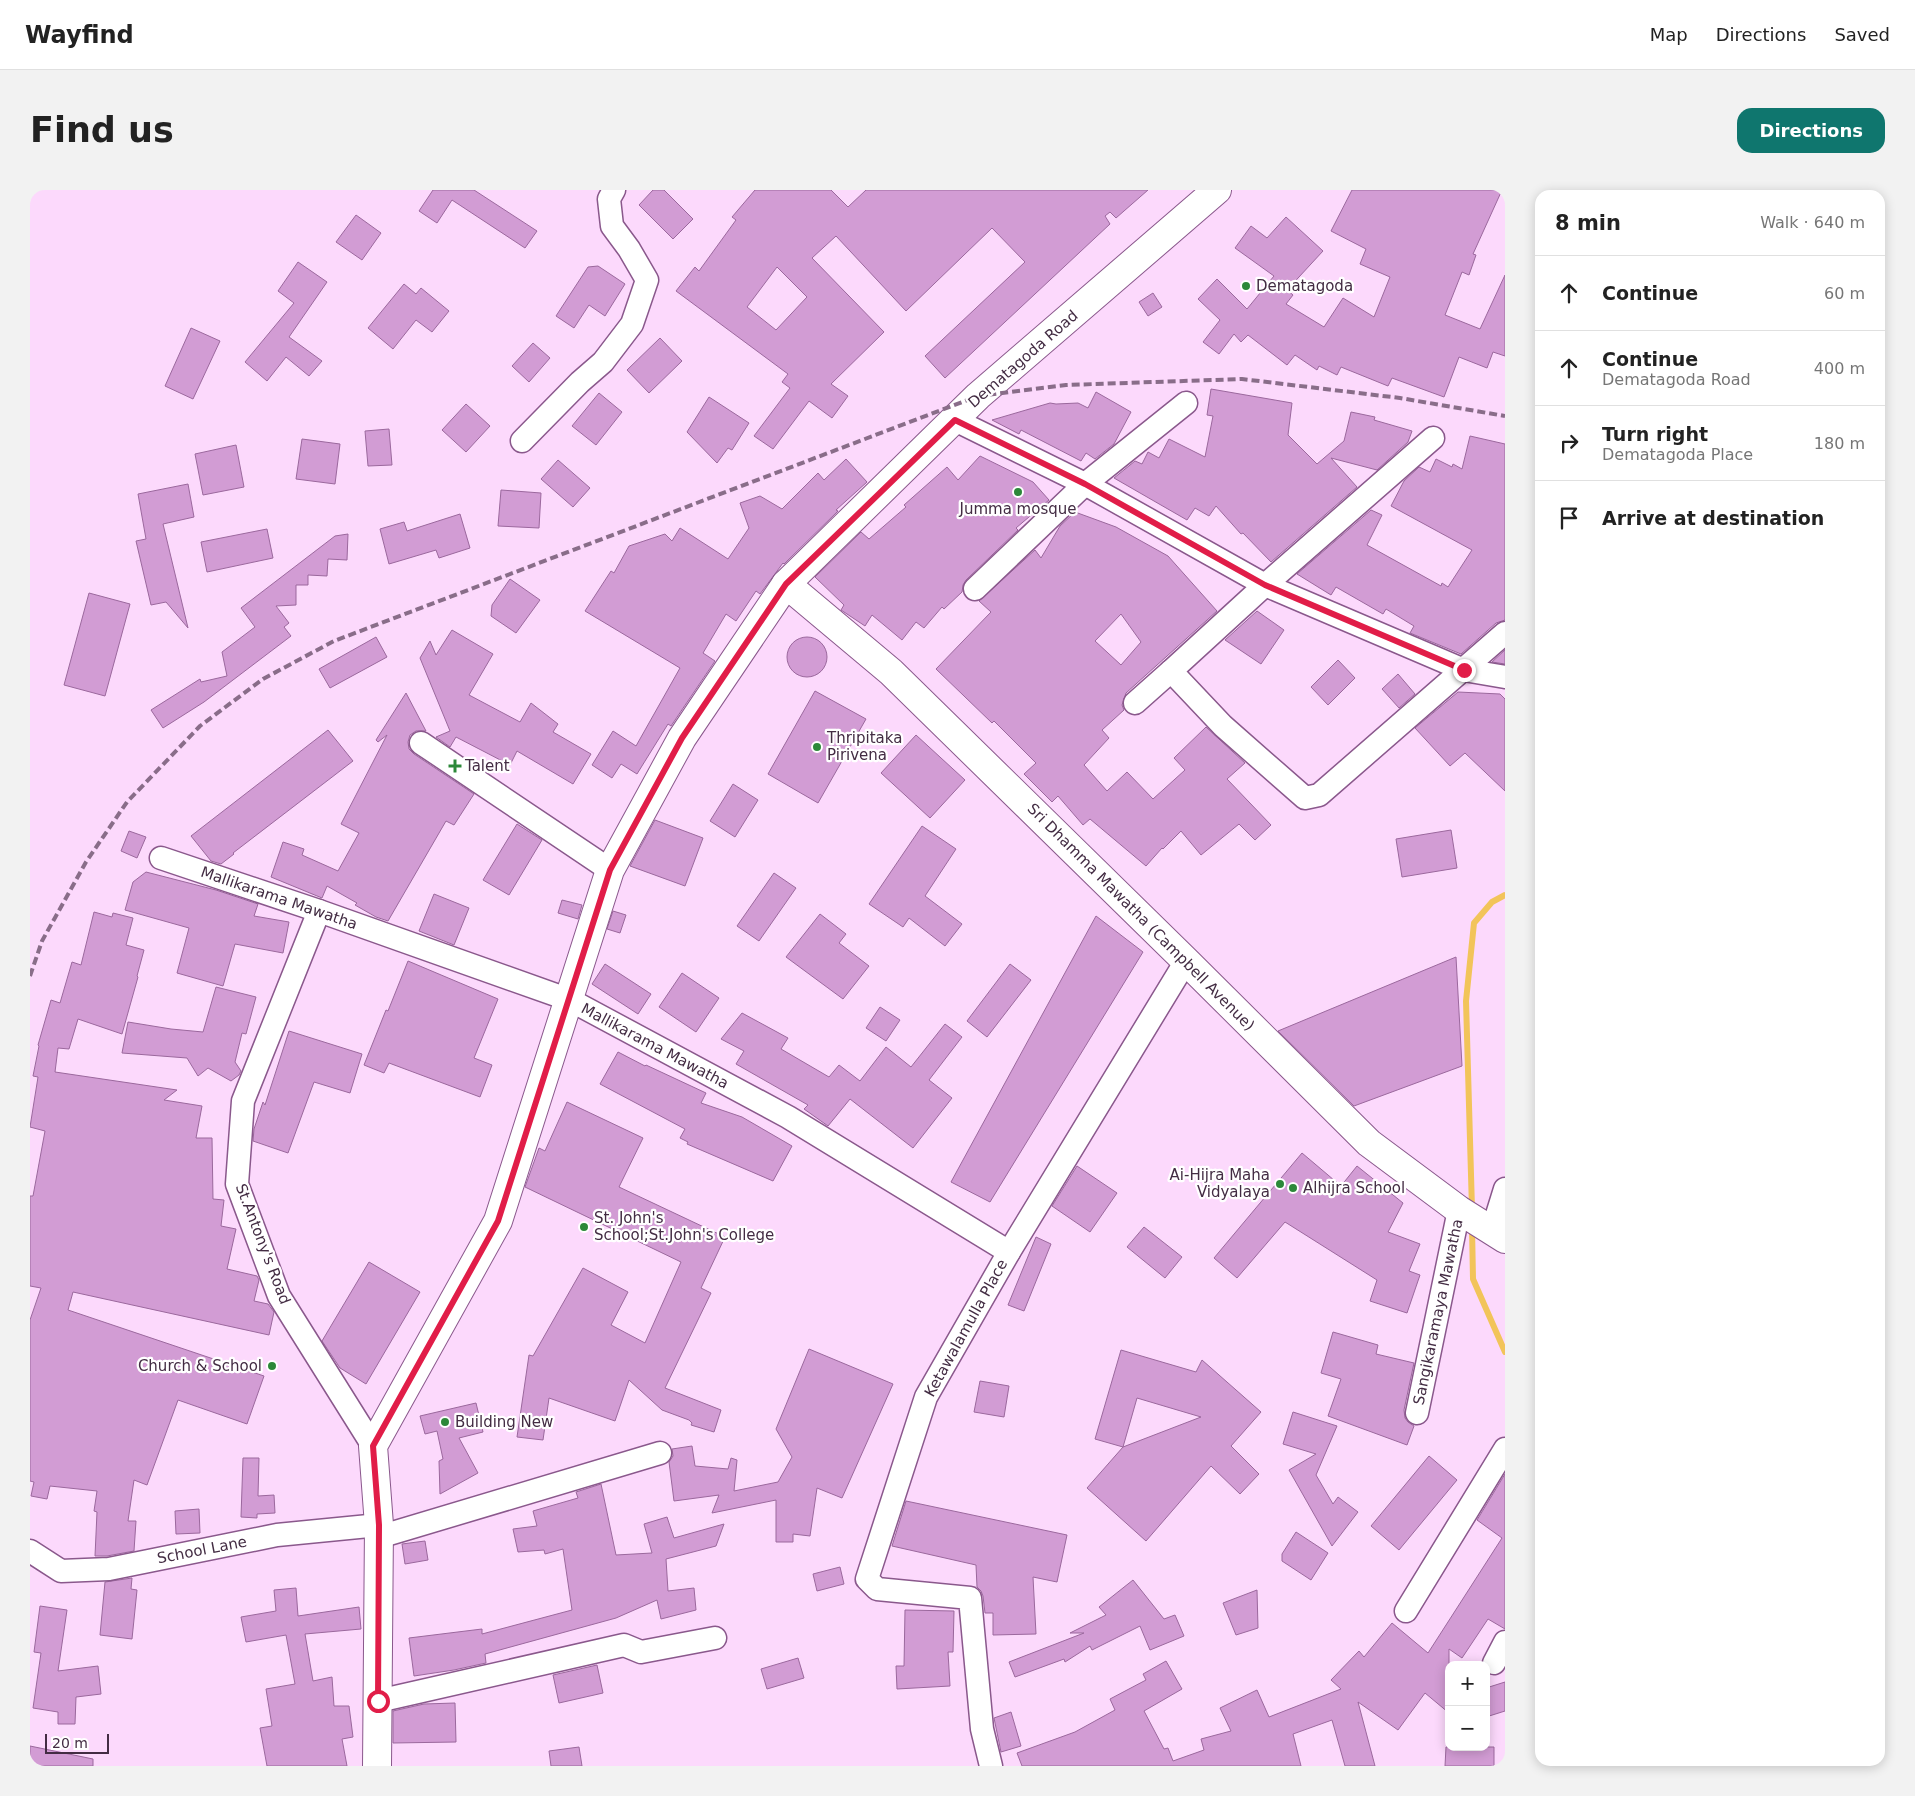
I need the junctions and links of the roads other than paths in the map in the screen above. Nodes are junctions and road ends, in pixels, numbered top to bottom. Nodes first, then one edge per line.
1 (614, 190) edge
2 (1217, 190) edge
3 (1186, 403) dead end
4 (955, 420) junction
5 (1433, 438) dead end
6 (522, 441) dead end
7 (1085, 484) junction
8 (786, 584) junction
9 (1265, 585) junction
10 (975, 589) dead end
11 (1505, 633) edge
12 (1464, 670) junction
13 (1171, 671) junction
14 (1505, 677) edge
15 (1135, 703) dead end
16 (421, 743) dead end
17 (161, 858) dead end
18 (610, 870) junction
19 (318, 911) junction
20 (1186, 961) junction
21 (570, 1000) junction
22 (1505, 1189) edge
23 (1479, 1223) edge
24 (1008, 1252) junction
25 (1417, 1413) dead end
26 (373, 1446) junction
27 (1505, 1449) edge
28 (660, 1453) dead end
29 (379, 1531) junction
30 (30, 1551) edge
31 (1406, 1611) dead end
32 (715, 1638) dead end
33 (1505, 1642) edge
34 (1494, 1663) dead end
35 (378, 1701) junction
36 (377, 1766) edge
37 (991, 1766) edge

1 - 6 street
2 - 4 main road, Dematagoda Road
3 - 7 street
4 - 7 street
4 - 8 main road, Dematagoda Road
5 - 9 street
7 - 9 street
7 - 10 street
8 - 18 main road, Dematagoda Road
8 - 20 main road, Sri Dhamma Mawatha (Campbell Avenue)
9 - 12 street
9 - 13 street
11 - 12 street
12 - 13 street
12 - 14 street
13 - 15 street
16 - 18 street
17 - 19 street, Mallikarama Mawatha
18 - 21 main road, Dematagoda Road
19 - 21 street, Mallikarama Mawatha
19 - 26 street, St.Antony's Road
20 - 23 main road, Sri Dhamma Mawatha (Campbell Avenue)
20 - 24 street, Ketawalamulla Place
21 - 24 street, Mallikarama Mawatha
21 - 26 main road, Dematagoda Road
22 - 23 street, Sangikaramaya Mawatha
23 - 25 street, Sangikaramaya Mawatha
24 - 37 street, Ketawalamulla Place
26 - 29 main road
27 - 31 street
28 - 29 street, School Lane
29 - 30 street, School Lane
29 - 35 main road
32 - 35 street
33 - 34 street
35 - 36 main road

